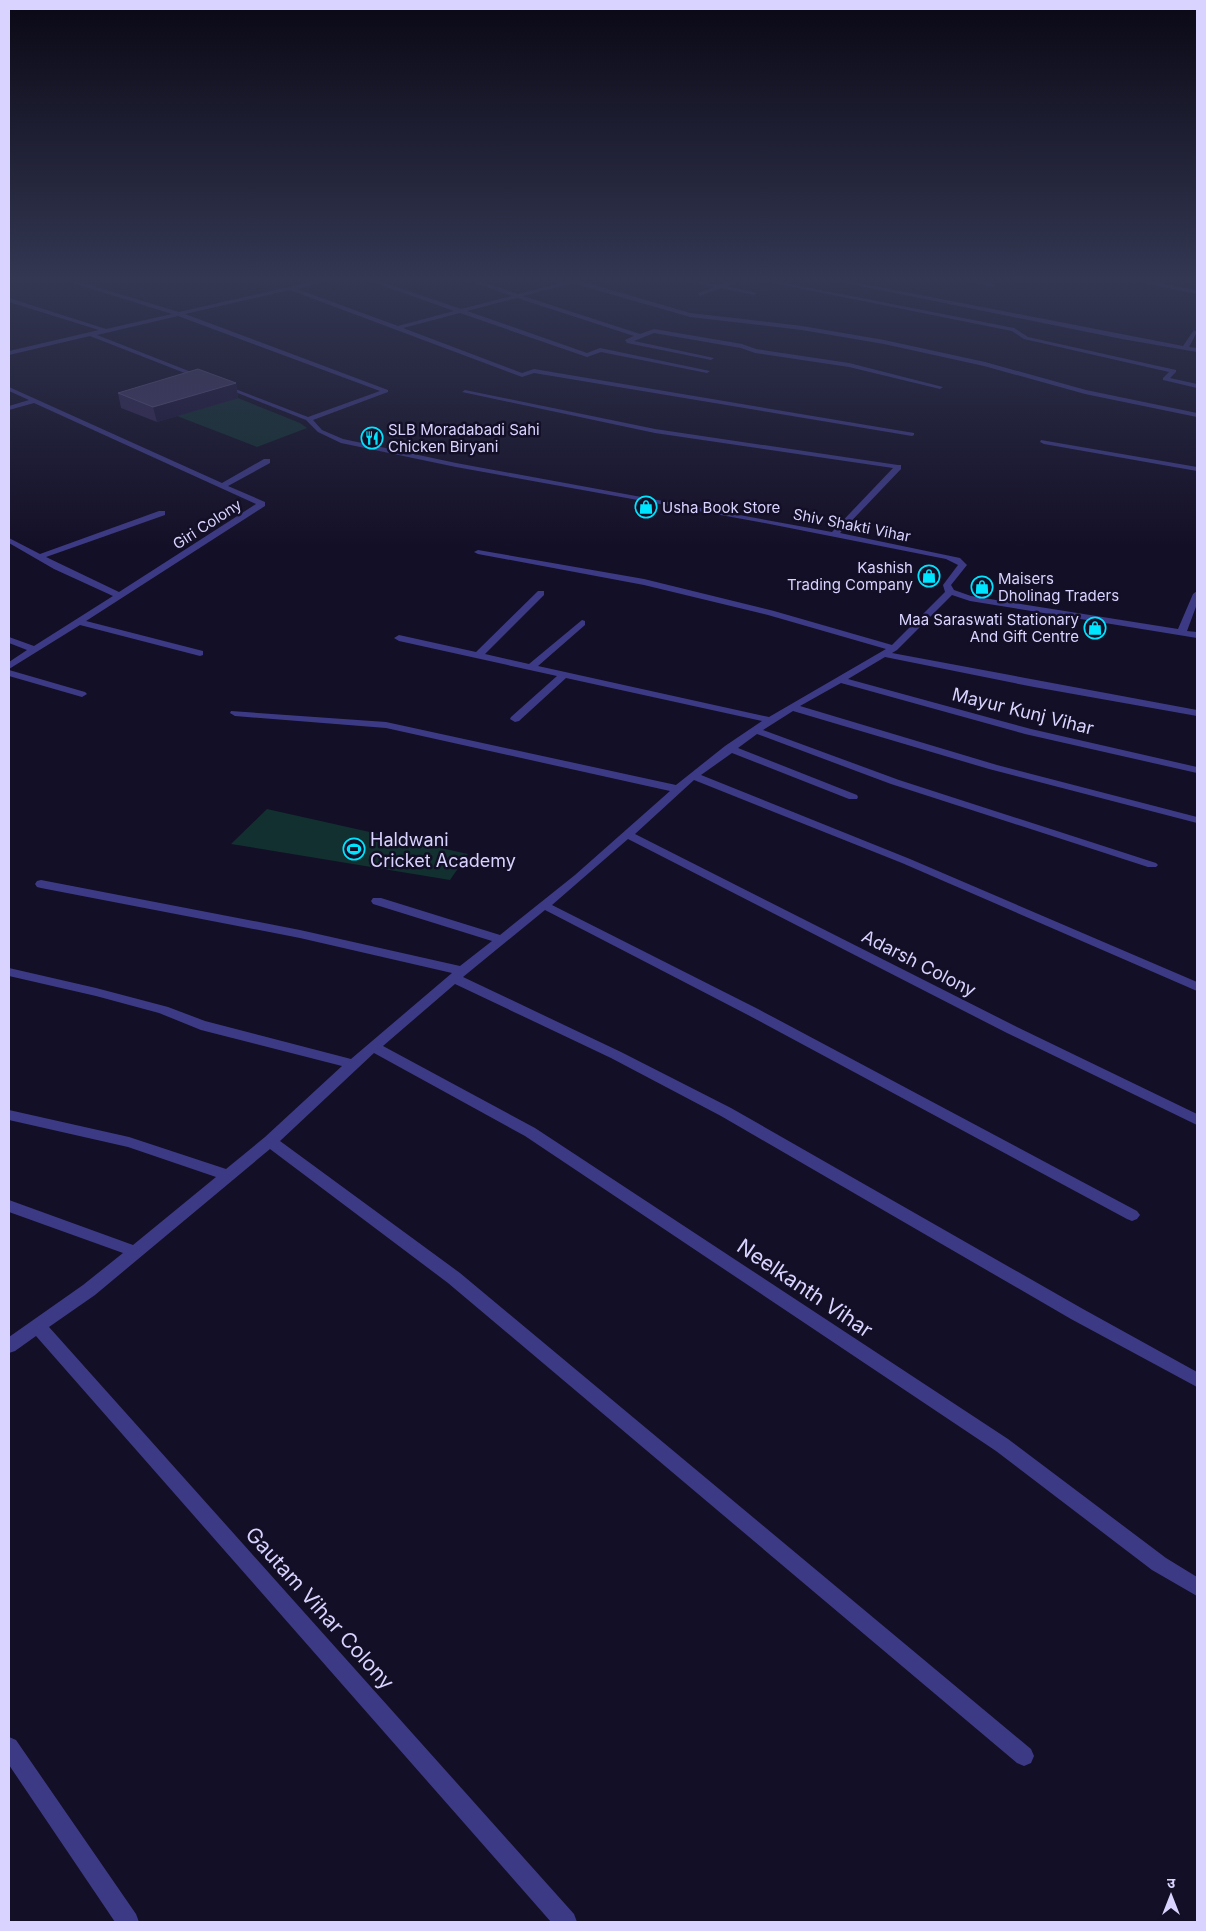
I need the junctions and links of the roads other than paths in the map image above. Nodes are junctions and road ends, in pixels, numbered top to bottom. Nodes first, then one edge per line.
1 (178, 368) edge
2 (324, 368) edge
3 (504, 368) edge
4 (692, 368) edge
5 (862, 368) edge
6 (1000, 368) edge
7 (1161, 368) edge
8 (707, 371) dead end
9 (208, 380) edge
10 (216, 384) edge
11 (940, 386) dead end
12 (1197, 386) edge
13 (9, 389) edge
14 (465, 392) dead end
15 (34, 401) junction
16 (9, 408) edge
17 (1197, 415) edge
18 (308, 419) junction
19 (912, 434) dead end
20 (1044, 442) dead end
21 (267, 461) dead end
22 (1197, 469) edge
23 (222, 486) junction
24 (162, 514) dead end
25 (834, 535) junction
26 (9, 540) edge
27 (478, 552) dead end
28 (39, 557) junction
29 (950, 592) junction
30 (541, 593) dead end
31 (1197, 594) edge
32 (120, 596) junction
33 (79, 622) junction
34 (582, 623) dead end
35 (1181, 633) junction
36 (1197, 636) edge
37 (399, 638) dead end
38 (9, 640) edge
39 (894, 648) junction
40 (35, 650) junction
41 (200, 653) dead end
42 (882, 654) junction
43 (479, 655) junction
44 (9, 666) edge
45 (531, 667) junction
46 (9, 673) edge
47 (563, 675) junction
48 (841, 680) junction
49 (82, 694) dead end
50 (792, 707) junction
51 (235, 713) dead end
52 (1197, 713) edge
53 (515, 719) dead end
54 (770, 720) junction
55 (755, 730) junction
56 (729, 748) junction
57 (1197, 770) edge
58 (694, 776) junction
59 (678, 789) junction
60 (853, 797) dead end
61 (1197, 820) edge
62 (627, 834) junction
63 (1152, 865) dead end
64 (41, 884) dead end
65 (377, 901) dead end
66 (544, 905) junction
67 (504, 940) junction
68 (9, 972) edge
69 (458, 975) junction
70 (1197, 987) edge
71 (374, 1046) junction
72 (353, 1064) junction
73 (9, 1114) edge
74 (1197, 1120) edge
75 (270, 1141) junction
76 (228, 1176) junction
77 (9, 1206) edge
78 (1132, 1216) dead end
79 (136, 1252) junction
80 (38, 1326) junction
81 (9, 1346) edge
82 (1197, 1380) edge
83 (1197, 1588) edge
84 (9, 1747) edge
85 (1024, 1756) dead end
86 (128, 1922) edge
87 (566, 1922) edge

1 - 9 street
2 - 18 street
3 - 19 street
4 - 8 street
5 - 11 street
6 - 17 street
7 - 12 street
10 - 18 street, Shiv Shakti Vihar
13 - 15 street, Giri Colony
14 - 25 street
15 - 16 street
15 - 23 street, Giri Colony
18 - 25 street, Shiv Shakti Vihar
20 - 22 street
21 - 23 street
23 - 32 street, Giri Colony
24 - 28 street
25 - 29 street, Shiv Shakti Vihar
26 - 28 street
27 - 39 street
28 - 32 street
29 - 35 street
29 - 39 street
30 - 43 street
31 - 35 street
32 - 33 street, Giri Colony
33 - 40 street, Giri Colony
33 - 41 street
34 - 45 street
35 - 36 street
37 - 43 street
38 - 40 street
39 - 42 street
40 - 44 street, Giri Colony
42 - 48 street
42 - 52 street
43 - 45 street
45 - 47 street
46 - 49 street
47 - 53 street
47 - 54 street
48 - 50 street
48 - 57 street, Mayur Kunj Vihar
50 - 54 street
50 - 61 street
51 - 59 street
54 - 55 street
55 - 56 street
55 - 63 street
56 - 58 street
56 - 60 street
58 - 59 street
58 - 70 street
59 - 62 street
62 - 66 street
62 - 74 street, Adarsh Colony
64 - 69 street
65 - 67 street
66 - 67 street
66 - 78 street
67 - 69 street
68 - 72 street
69 - 71 street
69 - 82 street
71 - 72 street
71 - 83 street, Neelkanth Vihar
72 - 75 street
73 - 76 street
75 - 76 street
75 - 85 street
76 - 79 street
77 - 79 street
79 - 80 street
80 - 81 street
80 - 87 street, Gautam Vihar Colony
84 - 86 street

